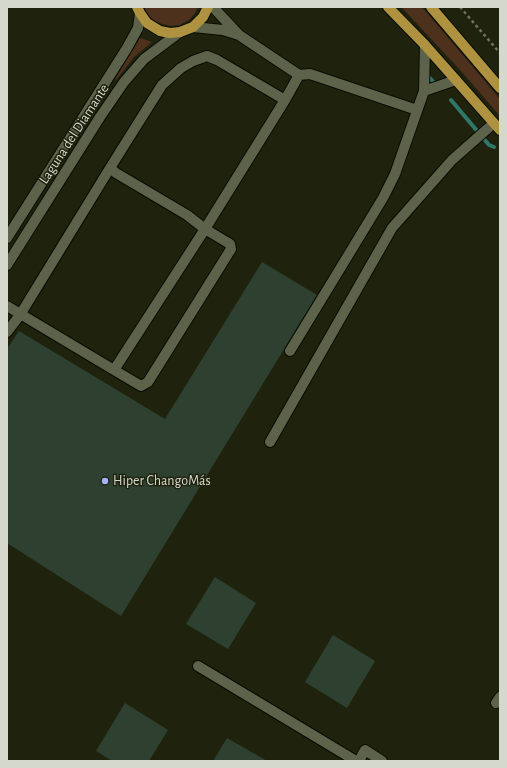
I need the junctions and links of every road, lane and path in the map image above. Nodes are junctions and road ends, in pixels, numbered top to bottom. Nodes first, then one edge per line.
1 (208, 7) edge
2 (213, 7) edge
3 (388, 7) edge
4 (431, 7) edge
5 (460, 7) edge
6 (138, 10) edge
7 (193, 27) junction
8 (180, 32) junction
9 (239, 35) junction
10 (425, 45) junction
11 (500, 53) edge
12 (299, 75) junction
13 (456, 80) junction
14 (500, 88) edge
15 (424, 91) junction
16 (285, 100) junction
17 (417, 110) junction
18 (497, 126) edge
19 (110, 168) junction
20 (11, 222) edge
21 (205, 229) junction
22 (28, 231) junction
23 (7, 238) edge
24 (7, 265) edge
25 (7, 306) edge
26 (20, 315) junction
27 (7, 332) edge
28 (290, 351) dead end
29 (114, 370) junction
30 (270, 442) dead end
31 (198, 666) dead end
32 (358, 761) edge
33 (382, 761) edge

1 - 7 main road
2 - 9 street
3 - 10 main road
4 - 14 main road
5 - 11 path
6 - 8 main road
6 - 20 street, Laguna del Diamante
7 - 8 main road
7 - 9 street
8 - 22 street, Laguna del Diamante
9 - 12 street
10 - 13 main road
10 - 15 street
12 - 16 street
12 - 17 street
13 - 15 street
13 - 18 main road
15 - 17 street
16 - 19 street
16 - 21 street
17 - 28 street
18 - 30 street
19 - 21 street
19 - 26 street
20 - 22 street
20 - 23 street, Laguna del Diamante
21 - 29 street
21 - 29 street
22 - 24 street, Laguna del Diamante
25 - 26 street
26 - 27 street
26 - 29 street
31 - 32 street
32 - 33 street

